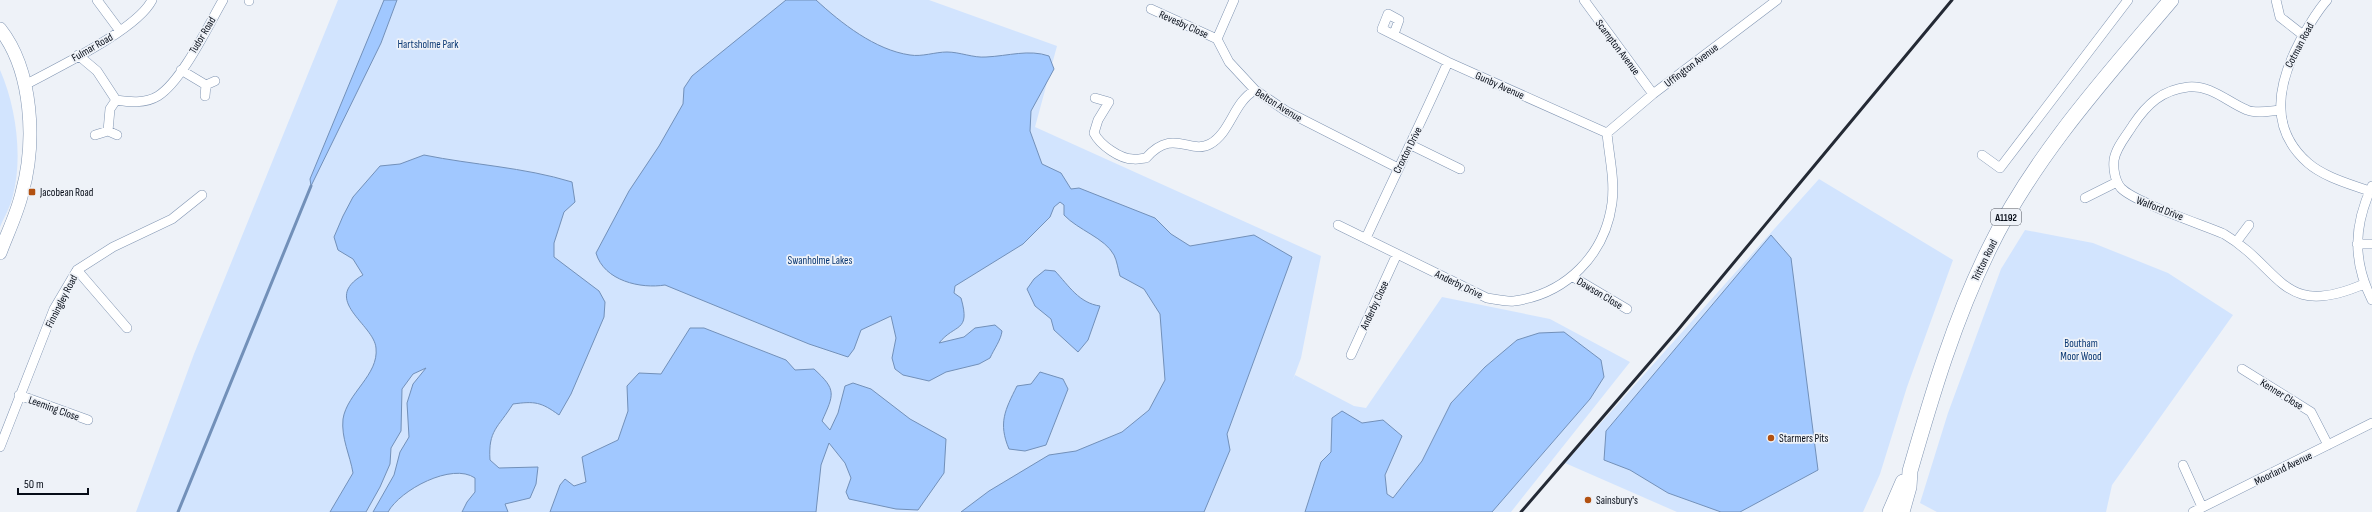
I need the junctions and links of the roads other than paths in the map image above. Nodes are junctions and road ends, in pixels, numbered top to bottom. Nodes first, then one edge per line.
1 (97, 0) edge
2 (152, 0) edge
3 (223, 0) edge
4 (1234, 0) edge
5 (1584, 0) edge
6 (1777, 0) edge
7 (2128, 0) edge
8 (2171, 0) edge
9 (2276, 0) edge
10 (2327, 0) edge
11 (1151, 9) dead end
12 (0, 29) edge
13 (120, 31) junction
14 (1394, 34) dead end
15 (2304, 35) junction
16 (1217, 39) junction
17 (78, 55) junction
18 (1448, 62) junction
19 (181, 70) junction
20 (215, 81) dead end
21 (25, 85) junction
22 (206, 85) junction
23 (1255, 90) junction
24 (1653, 94) junction
25 (205, 96) dead end
26 (1095, 98) dead end
27 (116, 100) junction
28 (2280, 110) junction
29 (108, 131) junction
30 (1607, 133) junction
31 (95, 135) dead end
32 (117, 135) dead end
33 (1411, 144) junction
34 (1982, 155) dead end
35 (1398, 168) junction
36 (1460, 169) dead end
37 (2117, 182) junction
38 (2371, 189) edge
39 (202, 195) dead end
40 (2085, 198) dead end
41 (1338, 225) dead end
42 (2249, 226) dead end
43 (1366, 238) junction
44 (2237, 241) junction
45 (2358, 244) junction
46 (2372, 244) edge
47 (0, 253) edge
48 (1397, 254) junction
49 (77, 270) junction
50 (1573, 277) junction
51 (2364, 284) junction
52 (2372, 300) edge
53 (1627, 309) dead end
54 (127, 328) dead end
55 (1351, 355) dead end
56 (2242, 369) dead end
57 (19, 395) junction
58 (88, 420) dead end
59 (2372, 423) edge
60 (2328, 445) junction
61 (0, 447) edge
62 (2183, 465) dead end
63 (1910, 471) junction
64 (2202, 508) junction
65 (1890, 512) edge
66 (1902, 512) edge
67 (2193, 512) edge

1 - 13 street
2 - 13 street, Fulmar Road
3 - 19 street, Tudor Road
4 - 16 street
5 - 24 street, Scampton Avenue
6 - 24 street, Uffington Avenue
7 - 34 street
8 - 63 main road, Tritton Road / A1192
9 - 15 street
10 - 15 street, Cotman Road
11 - 16 street, Revesby Close
12 - 21 street
13 - 17 street, Fulmar Road
14 - 18 street, Gunby Avenue
15 - 28 street, Cotman Road
16 - 23 street, Belton Avenue
17 - 21 street, Fulmar Road
17 - 27 street
18 - 30 street, Gunby Avenue
18 - 33 street, Croxton Drive
19 - 22 street
19 - 27 street, Tudor Road
20 - 22 street
21 - 47 street
22 - 25 street
23 - 26 street
23 - 35 street, Belton Avenue
24 - 30 street, Uffington Avenue
27 - 29 street
28 - 37 street
28 - 38 street, Cotman Road
29 - 31 street
29 - 32 street
30 - 50 street, Anderby Drive
33 - 35 street, Croxton Drive
33 - 36 street
35 - 43 street, Croxton Drive
37 - 40 street
37 - 44 street, Walford Drive
38 - 45 street
39 - 49 street, Finningley Road
41 - 43 street, Anderby Drive
42 - 44 street
43 - 48 street, Anderby Drive
44 - 51 street, Walford Drive
45 - 46 street
45 - 51 street
48 - 50 street, Anderby Drive
48 - 55 street, Anderby Close
49 - 54 street
49 - 57 street, Finningley Road
50 - 53 street, Dawson Close
51 - 52 street
56 - 60 street, Kenner Close
57 - 58 street, Leeming Close
57 - 61 street, Finningley Road
59 - 60 street, Moorland Avenue
60 - 64 street, Moorland Avenue
62 - 64 street
63 - 65 main road, Tritton Road / A1192
63 - 66 main road, Tritton Road
64 - 67 street, Moorland Avenue

